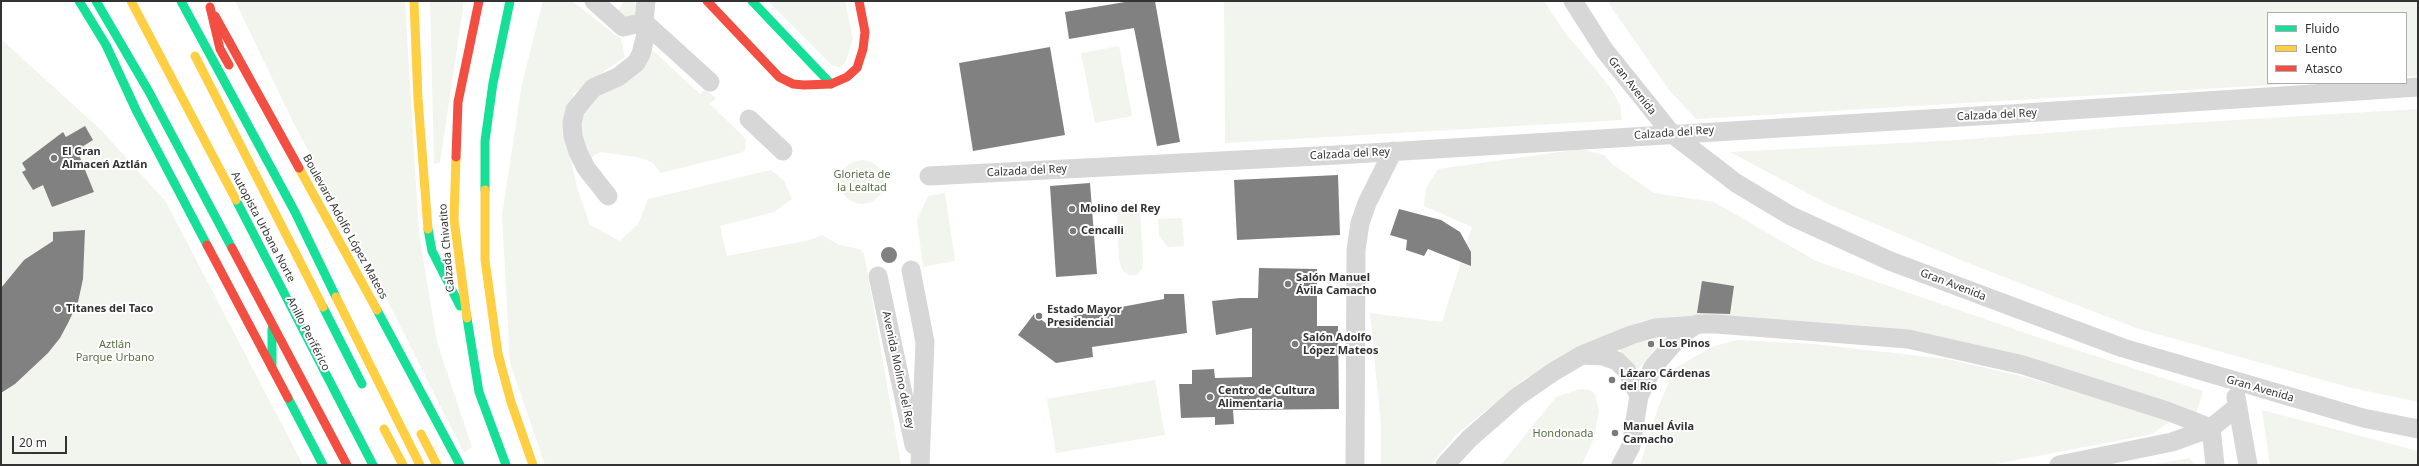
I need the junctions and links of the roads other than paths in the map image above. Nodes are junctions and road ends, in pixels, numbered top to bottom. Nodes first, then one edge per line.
1 (79, 1) edge
2 (96, 1) edge
3 (123, 1) edge
4 (131, 1) edge
5 (181, 1) edge
6 (414, 1) edge
7 (479, 1) edge
8 (510, 1) edge
9 (594, 1) edge
10 (646, 1) edge
11 (707, 1) edge
12 (752, 1) edge
13 (859, 1) edge
14 (1573, 1) edge
15 (209, 4) edge
16 (646, 24) junction
17 (192, 51) dead end
18 (235, 76) dead end
19 (710, 82) dead end
20 (831, 84) junction
21 (2418, 87) edge
22 (749, 119) dead end
23 (1670, 133) junction
24 (783, 151) dead end
25 (1393, 152) junction
26 (929, 176) dead end
27 (608, 196) dead end
28 (301, 203) dead end
29 (308, 217) dead end
30 (911, 270) dead end
31 (878, 276) dead end
32 (466, 315) junction
33 (1697, 324) junction
34 (272, 326) junction
35 (1582, 355) junction
36 (272, 368) junction
37 (2235, 383) junction
38 (367, 394) dead end
39 (1640, 396) junction
40 (2237, 407) junction
41 (381, 422) dead end
42 (416, 425) dead end
43 (2211, 428) junction
44 (2418, 429) edge
45 (323, 465) edge
46 (347, 465) edge
47 (362, 465) edge
48 (373, 465) edge
49 (403, 465) edge
50 (420, 465) edge
51 (437, 465) edge
52 (460, 465) edge
53 (506, 465) edge
54 (533, 465) edge
55 (919, 465) edge
56 (1355, 465) edge
57 (1445, 465) edge
58 (1621, 465) edge
59 (2059, 465) edge
60 (2215, 465) edge
61 (2248, 465) edge

1 - 36 main road
2 - 34 main road
3 - 47 main road, Anillo Periférico
4 - 48 main road, Autopista Urbana Norte
5 - 50 main road
6 - 32 main road
7 - 32 main road, Calzada Chivatito
8 - 54 main road
9 - 16 street
10 - 16 street
11 - 20 main road
12 - 20 main road
13 - 20 main road
14 - 23 street, Gran Avenida
15 - 18 main road
15 - 52 main road, Boulevard Adolfo López Mateos
16 - 19 street
16 - 27 street
17 - 38 main road, Autopista Urbana Norte
21 - 23 street, Calzada del Rey
22 - 24 street
23 - 25 street, Calzada del Rey
23 - 37 street, Gran Avenida
25 - 26 street, Calzada del Rey
25 - 56 street
28 - 29 main road
30 - 55 street, Avenida Molino del Rey
31 - 55 street, Avenida Molino del Rey
32 - 53 main road, Calzada Chivatito
33 - 35 street
33 - 39 street
33 - 43 street
34 - 36 main road
34 - 46 main road
35 - 39 street
35 - 57 street
36 - 45 main road
37 - 40 street
37 - 44 street, Gran Avenida
39 - 58 street
40 - 43 street
40 - 61 street
41 - 49 main road
42 - 51 main road
43 - 59 street
43 - 60 street

